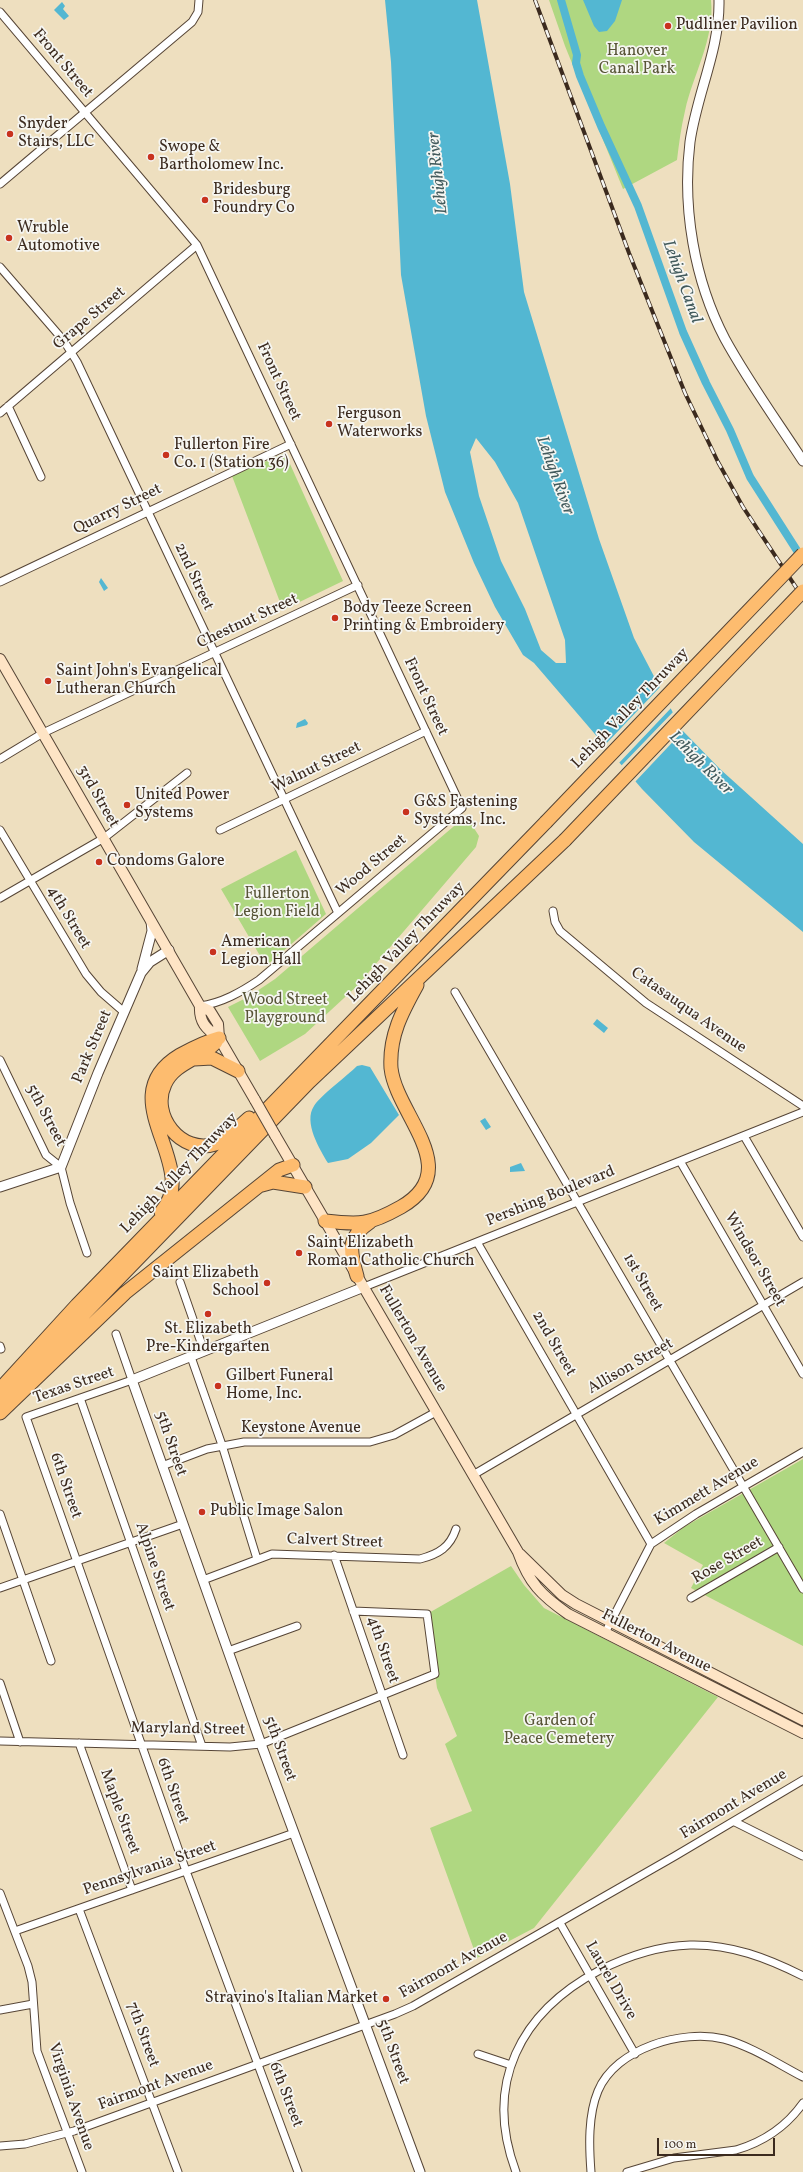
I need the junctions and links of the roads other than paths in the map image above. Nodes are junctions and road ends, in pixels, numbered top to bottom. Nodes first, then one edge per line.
1 (199, 0) edge
2 (719, 0) edge
3 (0, 12) edge
4 (85, 112) junction
5 (0, 184) edge
6 (197, 245) junction
7 (0, 267) edge
8 (72, 352) junction
9 (8, 406) junction
10 (0, 413) edge
11 (291, 444) junction
12 (803, 461) edge
13 (41, 477) dead end
14 (148, 512) junction
15 (803, 554) edge
16 (0, 582) edge
17 (358, 585) junction
18 (803, 590) edge
19 (214, 654) junction
20 (0, 659) edge
21 (426, 731) junction
22 (43, 733) junction
23 (0, 759) edge
24 (187, 773) dead end
25 (284, 799) junction
26 (462, 808) joint
27 (0, 830) edge
28 (220, 830) dead end
29 (104, 838) junction
30 (30, 881) junction
31 (0, 898) edge
32 (553, 911) dead end
33 (338, 914) junction
34 (151, 920) junction
35 (169, 950) junction
36 (141, 973) junction
37 (424, 974) junction
38 (455, 992) dead end
39 (200, 1006) junction
40 (124, 1012) junction
41 (219, 1038) junction
42 (192, 1059) junction
43 (0, 1060) edge
44 (308, 1068) junction
45 (238, 1071) junction
46 (803, 1106) edge
47 (803, 1112) edge
48 (744, 1136) junction
49 (680, 1161) junction
50 (293, 1165) junction
51 (61, 1167) junction
52 (262, 1185) junction
53 (0, 1186) edge
54 (305, 1187) junction
55 (578, 1202) junction
56 (325, 1221) junction
57 (372, 1221) junction
58 (803, 1237) edge
59 (477, 1242) junction
60 (87, 1253) dead end
61 (357, 1276) junction
62 (180, 1282) dead end
63 (803, 1282) edge
64 (364, 1288) junction
65 (76, 1306) junction
66 (764, 1306) junction
67 (116, 1334) dead end
68 (204, 1351) junction
69 (191, 1357) junction
70 (671, 1360) junction
71 (803, 1374) edge
72 (132, 1380) junction
73 (0, 1389) edge
74 (80, 1398) junction
75 (0, 1401) edge
76 (436, 1412) junction
77 (0, 1413) edge
78 (577, 1414) junction
79 (26, 1417) joint
80 (222, 1445) junction
81 (803, 1452) edge
82 (162, 1466) junction
83 (473, 1475) junction
84 (744, 1486) junction
85 (0, 1514) edge
86 (183, 1524) junction
87 (456, 1528) dead end
88 (131, 1542) junction
89 (651, 1544) junction
90 (780, 1547) junction
91 (518, 1552) junction
92 (334, 1555) junction
93 (257, 1559) junction
94 (76, 1561) junction
95 (22, 1579) junction
96 (203, 1580) junction
97 (0, 1588) edge
98 (803, 1589) edge
99 (691, 1598) dead end
100 (353, 1610) junction
101 (611, 1622) junction
102 (297, 1626) dead end
103 (605, 1632) junction
104 (228, 1652) junction
105 (51, 1661) dead end
106 (0, 1683) edge
107 (383, 1696) junction
108 (803, 1720) edge
109 (803, 1733) edge
110 (0, 1741) edge
111 (20, 1742) junction
112 (79, 1743) junction
113 (141, 1744) junction
114 (261, 1744) junction
115 (202, 1746) junction
116 (403, 1755) dead end
117 (803, 1780) edge
118 (735, 1822) junction
119 (294, 1833) junction
120 (803, 1856) edge
121 (186, 1871) junction
122 (132, 1890) junction
123 (0, 1893) edge
124 (79, 1909) junction
125 (560, 1923) junction
126 (15, 1932) junction
127 (590, 1975) junction
128 (803, 1976) edge
129 (33, 2004) junction
130 (0, 2010) edge
131 (366, 2024) junction
132 (478, 2054) dead end
133 (634, 2054) junction
134 (258, 2063) junction
135 (511, 2065) junction
136 (803, 2077) edge
137 (152, 2102) junction
138 (803, 2103) edge
139 (68, 2133) junction
140 (0, 2146) edge
141 (82, 2172) edge
142 (178, 2172) edge
143 (298, 2172) edge
144 (420, 2172) edge
145 (516, 2172) edge
146 (591, 2172) edge
147 (626, 2172) edge

1 - 4 street
2 - 12 street
3 - 4 street, Front Street
4 - 5 street
4 - 6 street, Front Street
6 - 8 street, Grape Street
6 - 11 street, Front Street
7 - 8 street, 2nd Street
8 - 9 street, Grape Street
8 - 14 street, 2nd Street
9 - 10 street, Grape Street
9 - 13 street
11 - 14 street, Quarry Street
11 - 17 street, Front Street
14 - 16 street, Quarry Street
14 - 19 street, 2nd Street
15 - 44 highway, Lehigh Valley Thruway, bridge
17 - 19 street, Chestnut Street
17 - 21 street, Front Street
18 - 37 highway, Lehigh Valley Thruway, bridge
19 - 22 street, Chestnut Street
19 - 25 street, 2nd Street
20 - 22 main road, 3rd Street
21 - 25 street, Walnut Street
21 - 26 street, Front Street
22 - 23 street, Chestnut Street
22 - 29 main road, 3rd Street
24 - 29 street
25 - 28 street, Walnut Street
25 - 33 street, 2nd Street
26 - 33 street, Wood Street
27 - 30 street, 4th Street
29 - 30 street
29 - 34 main road, 3rd Street
30 - 31 street
30 - 40 street, 4th Street
32 - 46 street, Catasauqua Avenue
33 - 39 street, Wood Street
34 - 35 main road, 3rd Street
34 - 36 street
35 - 36 street, Park Street
35 - 39 main road, Fullerton Avenue
36 - 40 street, Park Street
37 - 57 highway
37 - 75 highway, Lehigh Valley Thruway
38 - 55 street, 1st Street
39 - 41 main road, Fullerton Avenue
40 - 51 street, Park Street
41 - 42 highway
41 - 45 main road, Fullerton Avenue
41 - 65 highway
42 - 44 highway
42 - 45 highway
43 - 51 street, 5th Street
44 - 65 highway, Lehigh Valley Thruway
45 - 50 main road, Fullerton Avenue, bridge
47 - 48 street, Pershing Boulevard
48 - 49 street, Pershing Boulevard
48 - 58 street
49 - 55 street, Pershing Boulevard
49 - 66 street, Windsor Street
50 - 52 highway
50 - 54 main road, Fullerton Avenue
51 - 53 street
51 - 60 street, 5th Street
52 - 54 highway
52 - 77 highway
54 - 56 main road, Fullerton Avenue
55 - 59 street, Pershing Boulevard
55 - 70 street, 1st Street
56 - 57 highway
56 - 61 main road, Fullerton Avenue
57 - 61 highway
59 - 64 street, Pershing Boulevard
59 - 78 street, 2nd Street
61 - 64 main road, Fullerton Avenue
62 - 68 street
63 - 66 street, Allison Street
64 - 68 street, Pershing Boulevard
64 - 76 main road, Fullerton Avenue
65 - 73 highway, Lehigh Valley Thruway
66 - 70 street, Allison Street
66 - 71 street, Windsor Street
67 - 72 street, 5th Street
68 - 69 street, Pershing Boulevard
69 - 72 street, Pershing Boulevard
69 - 80 street
70 - 78 street, Allison Street
70 - 84 street, 1st Street
72 - 74 street, Texas Street
72 - 82 street, 5th Street
74 - 79 street, Texas Street
74 - 88 street, Alpine Street
76 - 80 street, Keystone Avenue
76 - 83 main road, Fullerton Avenue
78 - 83 street, Allison Street
78 - 89 street, 2nd Street
79 - 94 street, 6th Street
80 - 82 street, Keystone Avenue
80 - 93 street
81 - 84 street, Kimmett Avenue
82 - 86 street, 5th Street
83 - 91 main road, Fullerton Avenue
84 - 89 street, Kimmett Avenue
84 - 90 street, 1st Street
85 - 95 street
86 - 88 street
86 - 96 street, 5th Street
87 - 92 street, Calvert Street
88 - 94 street
88 - 115 street, Alpine Street
89 - 101 street, Kimmett Avenue
90 - 98 street, 1st Street
90 - 99 street, Rose Street
91 - 101 main road, Fullerton Avenue
91 - 103 main road, Fullerton Avenue
92 - 93 street, Calvert Street
92 - 100 street, 4th Street
93 - 96 street, Calvert Street
94 - 95 street
94 - 113 street, 6th Street
95 - 97 street
95 - 105 street
96 - 104 street, 5th Street
100 - 107 street, 4th Street
100 - 107 street, Maryland Street
101 - 103 street, Kimmett Avenue
101 - 108 main road, Fullerton Avenue
102 - 104 street
103 - 109 main road, Fullerton Avenue
104 - 114 street, 5th Street
106 - 111 street
107 - 114 street, Maryland Street
107 - 116 street, 4th Street
110 - 111 street, Maryland Street
111 - 112 street, Maryland Street
112 - 113 street, Maryland Street
112 - 122 street, Maple Street
113 - 115 street, Maryland Street
113 - 121 street, 6th Street
114 - 115 street, Maryland Street
114 - 119 street, 5th Street
117 - 118 street, Fairmont Avenue
118 - 120 street
118 - 125 street, Fairmont Avenue
119 - 121 street, Pennsylvania Street
119 - 131 street, 5th Street
121 - 122 street, Pennsylvania Street
121 - 134 street, 6th Street
122 - 124 street, Pennsylvania Street
123 - 126 street, Virginia Avenue
124 - 126 street, Pennsylvania Street
124 - 137 street, 7th Street
125 - 127 street, Laurel Drive
125 - 131 street, Fairmont Avenue
126 - 129 street, Virginia Avenue
127 - 128 street
127 - 133 street, Laurel Drive
127 - 135 street
129 - 130 street
129 - 139 street, Virginia Avenue
131 - 134 street, Fairmont Avenue
131 - 144 street, 5th Street
132 - 135 street
133 - 136 street
133 - 146 street
134 - 137 street, Fairmont Avenue
134 - 143 street, 6th Street
135 - 145 street
137 - 139 street, Fairmont Avenue
137 - 142 street, 7th Street
138 - 147 street
139 - 140 street, Fairmont Avenue
139 - 141 street, Virginia Avenue

